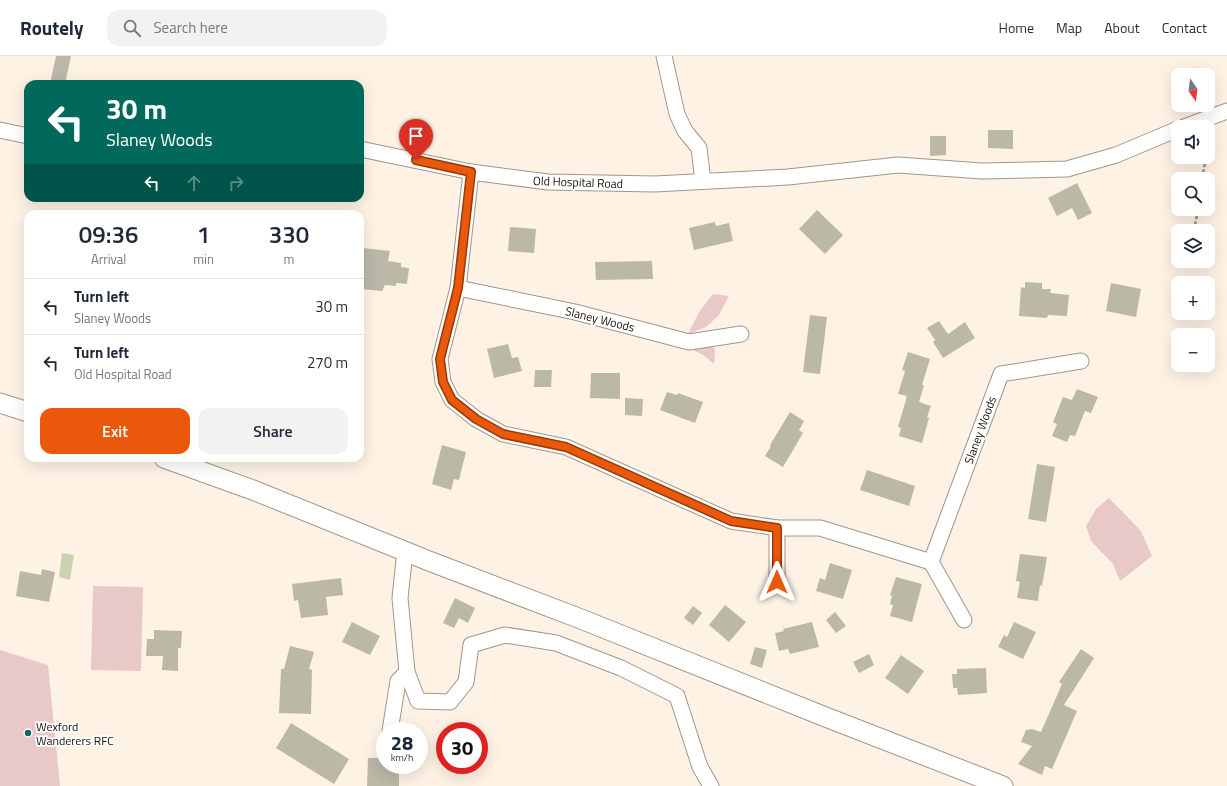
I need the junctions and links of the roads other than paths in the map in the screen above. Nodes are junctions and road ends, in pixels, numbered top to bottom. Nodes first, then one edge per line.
1 (664, 56) edge
2 (1227, 111) edge
3 (1203, 120) edge
4 (0, 130) edge
5 (1171, 132) edge
6 (24, 135) edge
7 (364, 150) edge
8 (471, 172) junction
9 (703, 181) junction
10 (458, 288) junction
11 (741, 334) dead end
12 (1082, 361) dead end
13 (0, 403) edge
14 (24, 411) edge
15 (175, 462) edge
16 (777, 528) junction
17 (405, 551) junction
18 (931, 562) junction
19 (777, 582) dead end
20 (964, 620) dead end
21 (407, 672) junction
22 (391, 722) edge
23 (711, 786) edge
24 (1003, 786) edge

1 - 9 street
2 - 3 street
4 - 6 street
5 - 9 street, Old Hospital Road
7 - 8 street, Old Hospital Road
8 - 9 street, Old Hospital Road
8 - 10 street
10 - 11 street, Slaney Woods
10 - 16 street
12 - 18 street, Slaney Woods
13 - 14 main road
15 - 17 main road
16 - 18 street
16 - 19 street
17 - 21 street
17 - 24 main road
18 - 20 street
21 - 22 street
21 - 23 street

